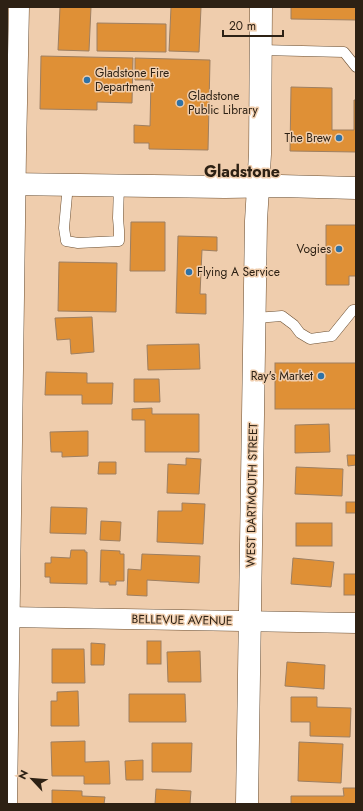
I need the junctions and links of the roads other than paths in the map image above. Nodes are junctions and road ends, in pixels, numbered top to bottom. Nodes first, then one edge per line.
1 (19, 7) edge
2 (261, 7) edge
3 (261, 50) junction
4 (356, 67) edge
5 (11, 184) edge
6 (68, 184) junction
7 (119, 185) junction
8 (258, 187) junction
9 (356, 188) edge
10 (356, 310) edge
11 (255, 318) junction
12 (8, 617) edge
13 (250, 621) junction
14 (356, 623) edge
15 (7, 804) edge
16 (247, 804) edge

1 - 5 street
2 - 3 street, WEST DARTMOUTH STREET
3 - 4 lane
3 - 8 street, WEST DARTMOUTH STREET
5 - 6 street
5 - 12 street
6 - 7 street
6 - 7 lane
7 - 8 street
8 - 9 street
8 - 11 street, WEST DARTMOUTH STREET
10 - 11 lane
11 - 13 street, WEST DARTMOUTH STREET
12 - 13 street, BELLEVUE AVENUE
12 - 15 street
13 - 14 street, BELLEVUE AVENUE
13 - 16 street, WEST DARTMOUTH STREET

